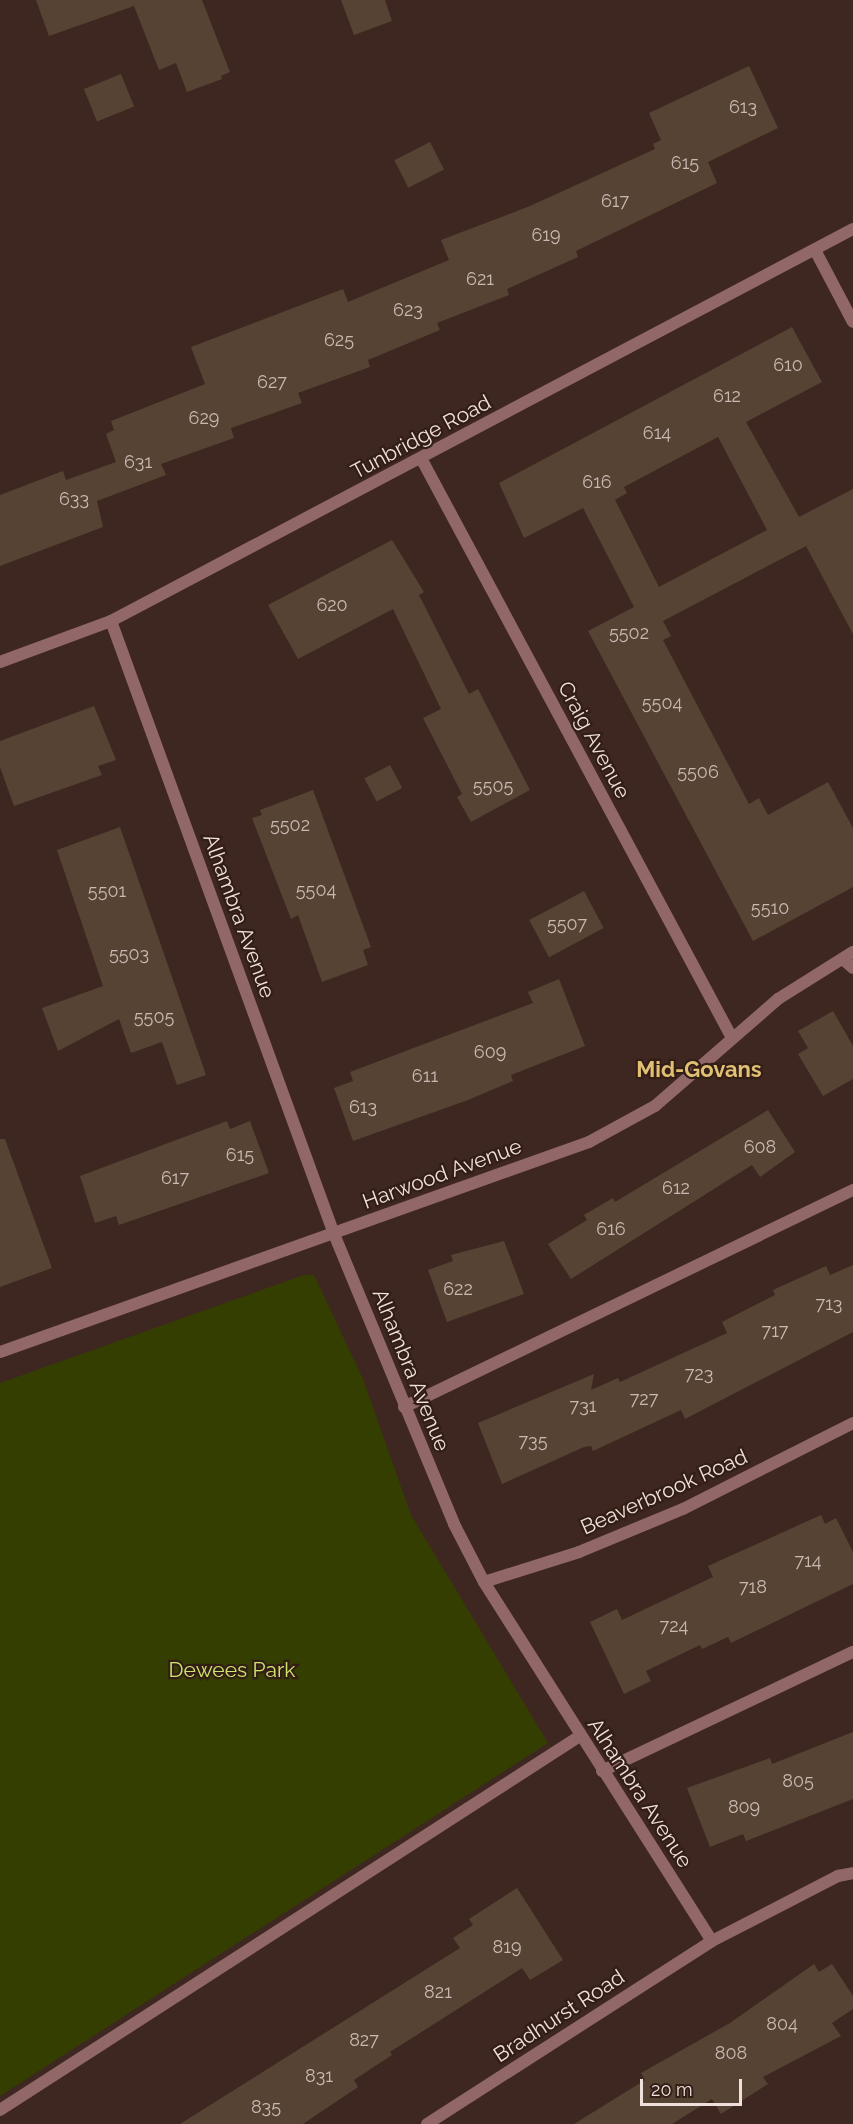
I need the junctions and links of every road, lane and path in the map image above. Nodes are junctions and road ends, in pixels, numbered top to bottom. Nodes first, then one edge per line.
1 (853, 229) edge
2 (815, 250) junction
3 (853, 322) edge
4 (422, 460) junction
5 (111, 621) junction
6 (0, 662) edge
7 (848, 956) edge
8 (853, 968) edge
9 (732, 1038) junction
10 (853, 1190) edge
11 (334, 1234) junction
12 (0, 1352) edge
13 (404, 1407) junction
14 (853, 1423) edge
15 (484, 1582) junction
16 (853, 1652) edge
17 (580, 1736) junction
18 (602, 1771) junction
19 (853, 1873) edge
20 (712, 1941) junction
21 (0, 2110) edge
22 (428, 2124) edge

1 - 2 street, Tunbridge Road
2 - 3 street
2 - 4 street, Tunbridge Road
4 - 5 street, Tunbridge Road
4 - 9 street, Craig Avenue
5 - 6 street, Tunbridge Road
5 - 11 street, Alhambra Avenue
7 - 8 street
7 - 9 street, Harwood Avenue
9 - 11 street, Harwood Avenue
10 - 13 street
11 - 12 street, Harwood Avenue
11 - 13 street, Alhambra Avenue
13 - 15 street, Alhambra Avenue
14 - 15 street, Beaverbrook Road
15 - 17 street, Alhambra Avenue
16 - 18 street
17 - 18 street, Alhambra Avenue
17 - 21 street
18 - 20 street, Alhambra Avenue
19 - 20 street
20 - 22 street, Bradhurst Road

